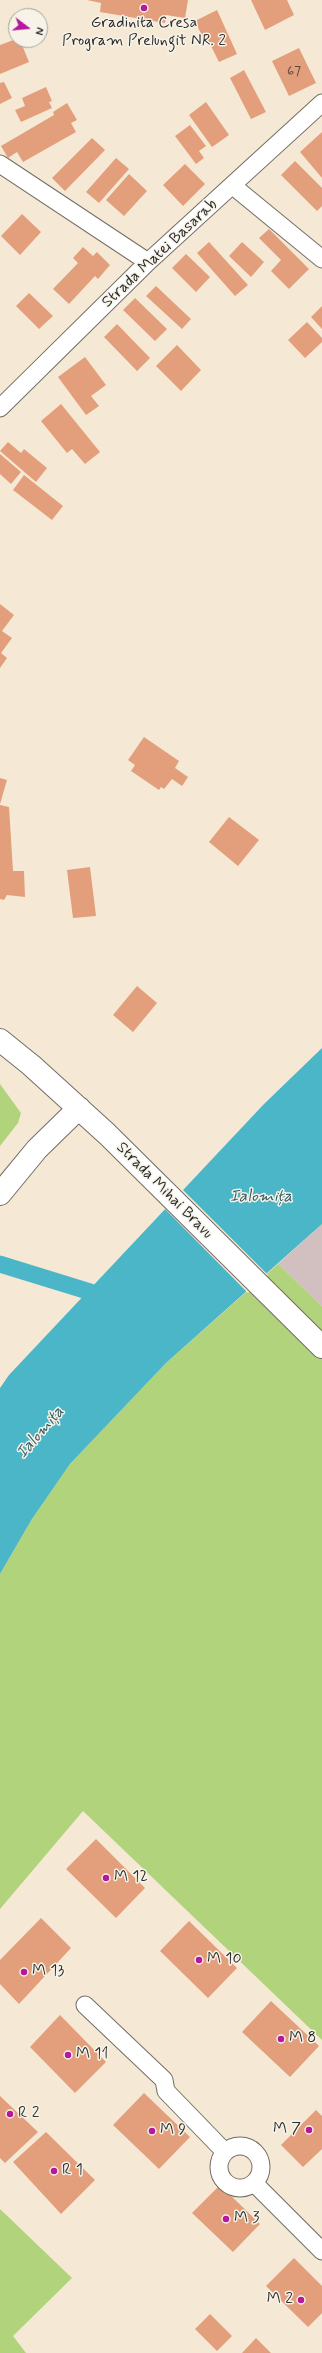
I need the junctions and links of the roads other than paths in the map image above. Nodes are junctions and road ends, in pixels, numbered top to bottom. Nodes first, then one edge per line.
1 (322, 103) edge
2 (0, 164) edge
3 (233, 186) junction
4 (322, 259) edge
5 (148, 262) junction
6 (0, 408) edge
7 (0, 1040) edge
8 (31, 1065) junction
9 (79, 1108) junction
10 (58, 1129) junction
11 (107, 1134) junction
12 (0, 1194) edge
13 (319, 1345) edge
14 (85, 2005) dead end
15 (225, 2152) junction
16 (254, 2183) junction
17 (322, 2251) edge

1 - 3 street, Strada Matei Basarab
2 - 5 street
3 - 4 street
3 - 5 street, Strada Matei Basarab
5 - 6 street, Strada Matei Basarab
7 - 8 main road, Strada Mihai Bravu
8 - 9 main road, Strada Mihai Bravu
8 - 10 main road
9 - 10 main road
9 - 11 main road, Strada Mihai Bravu
10 - 11 main road
10 - 12 main road
11 - 13 main road, Strada Mihai Bravu
14 - 15 street
15 - 16 street
15 - 16 street
16 - 17 street

